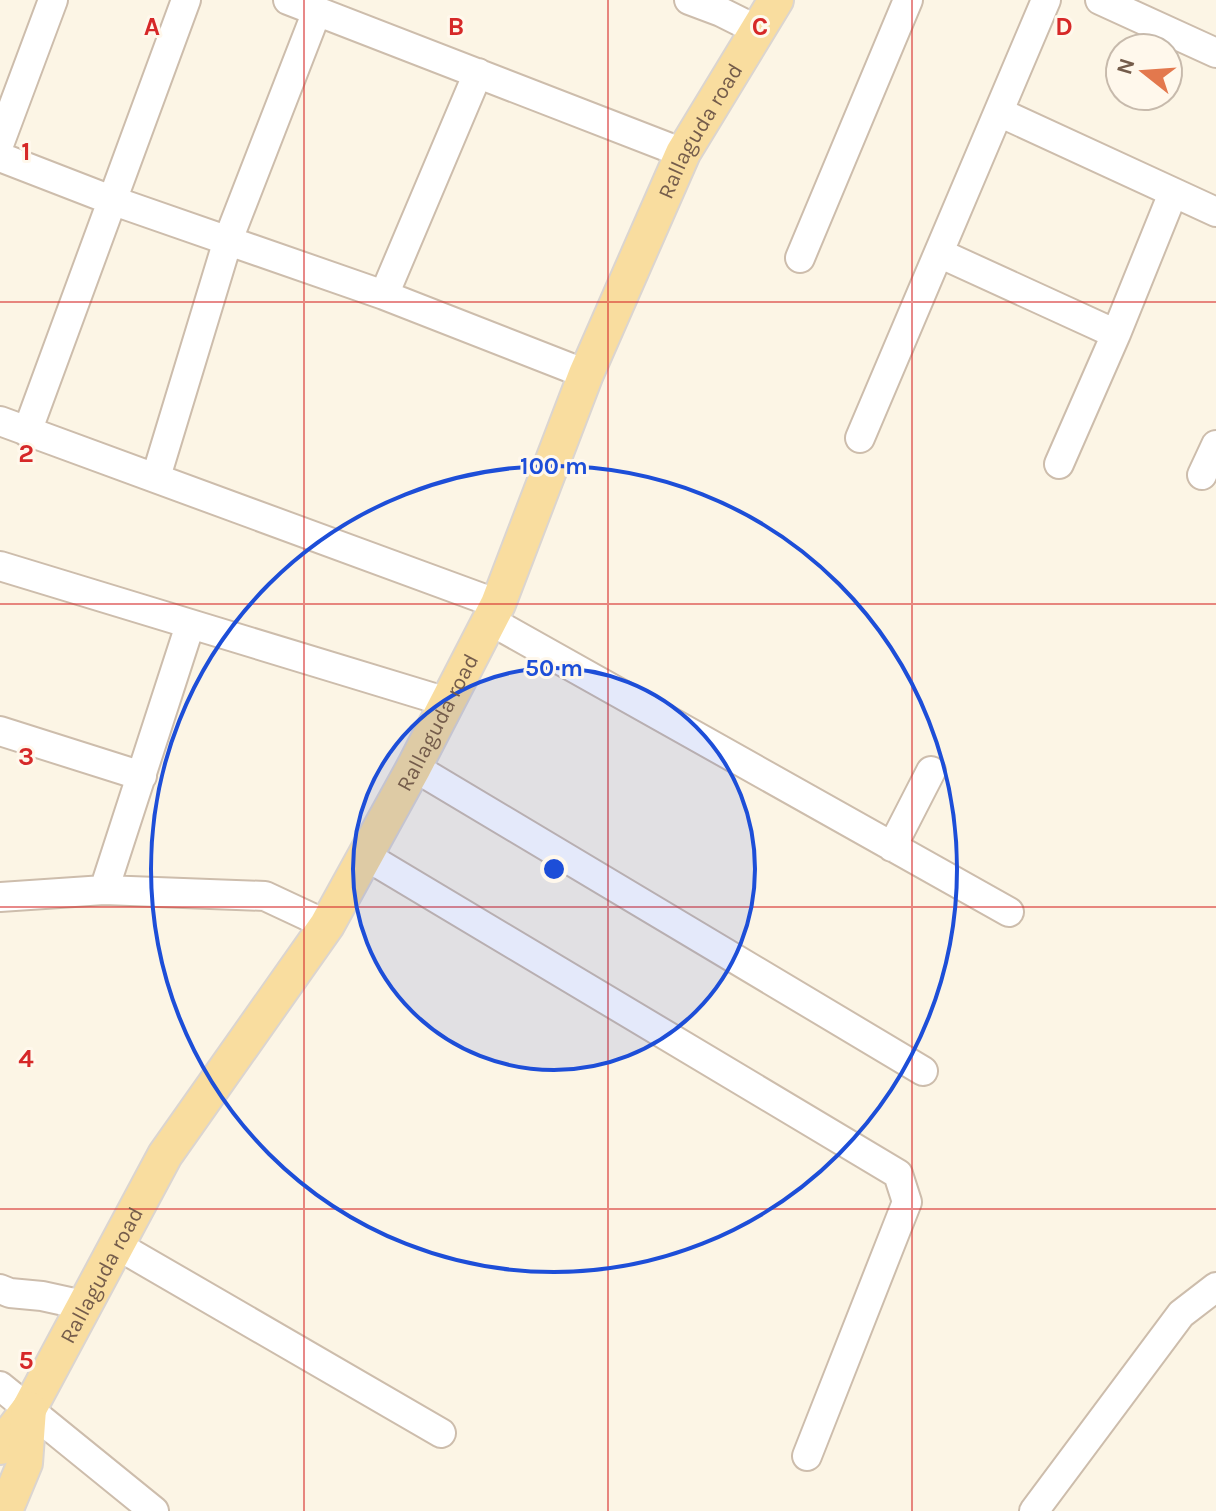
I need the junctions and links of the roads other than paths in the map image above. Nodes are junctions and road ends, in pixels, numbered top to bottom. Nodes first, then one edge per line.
1 (53, 0) edge
2 (186, 0) edge
3 (288, 0) edge
4 (689, 0) edge
5 (776, 0) edge
6 (908, 0) edge
7 (1046, 0) edge
8 (1100, 0) edge
9 (317, 11) junction
10 (759, 31) junction
11 (1216, 53) edge
12 (478, 73) junction
13 (999, 112) junction
14 (0, 142) edge
15 (683, 153) junction
16 (0, 157) edge
17 (1173, 193) junction
18 (111, 200) junction
19 (1216, 212) edge
20 (228, 240) junction
21 (939, 253) junction
22 (800, 258) dead end
23 (384, 295) junction
24 (1116, 334) junction
25 (586, 374) junction
26 (0, 421) edge
27 (27, 432) junction
28 (860, 438) dead end
29 (1216, 445) edge
30 (1059, 464) dead end
31 (1202, 475) dead end
32 (156, 477) junction
33 (0, 566) edge
34 (494, 612) junction
35 (190, 625) junction
36 (447, 702) junction
37 (0, 731) edge
38 (414, 767) junction
39 (931, 771) dead end
40 (142, 776) junction
41 (892, 847) junction
42 (366, 856) junction
43 (104, 890) junction
44 (0, 897) edge
45 (1009, 912) dead end
46 (327, 925) junction
47 (923, 1071) dead end
48 (115, 1244) junction
49 (1216, 1287) edge
50 (0, 1289) edge
51 (83, 1305) junction
52 (0, 1386) edge
53 (29, 1409) junction
54 (441, 1433) dead end
55 (0, 1447) edge
56 (807, 1456) dead end
57 (5, 1511) edge
58 (154, 1511) edge
59 (1034, 1511) edge

1 - 14 street
2 - 18 street
3 - 9 street
4 - 10 street
5 - 10 main road, Rallaguda road
6 - 22 street
7 - 13 street
8 - 11 street
9 - 12 street
9 - 20 street
10 - 15 main road, Rallaguda road
12 - 15 street
12 - 23 street
13 - 17 street
13 - 21 street
15 - 25 main road, Rallaguda road
16 - 18 street
17 - 19 street
17 - 24 street
18 - 20 street
18 - 27 street
20 - 23 street
20 - 32 street
21 - 24 street
21 - 28 street
23 - 25 street
24 - 30 street
25 - 34 main road, Rallaguda road
26 - 27 street
27 - 32 street
29 - 31 street
32 - 34 street
33 - 35 street
34 - 36 main road, Rallaguda road
34 - 41 street
35 - 36 street
35 - 40 street
36 - 38 main road, Rallaguda road
37 - 40 street
38 - 42 main road, Rallaguda road
38 - 47 street
39 - 41 street
40 - 43 street
41 - 45 street
42 - 46 main road, Rallaguda road
42 - 56 street
43 - 44 street
43 - 46 street
46 - 48 main road, Rallaguda road
48 - 51 main road, Rallaguda road
48 - 54 street
49 - 59 street
50 - 51 street
51 - 53 main road, Rallaguda road
52 - 53 street
53 - 55 main road
53 - 57 main road
53 - 58 street

